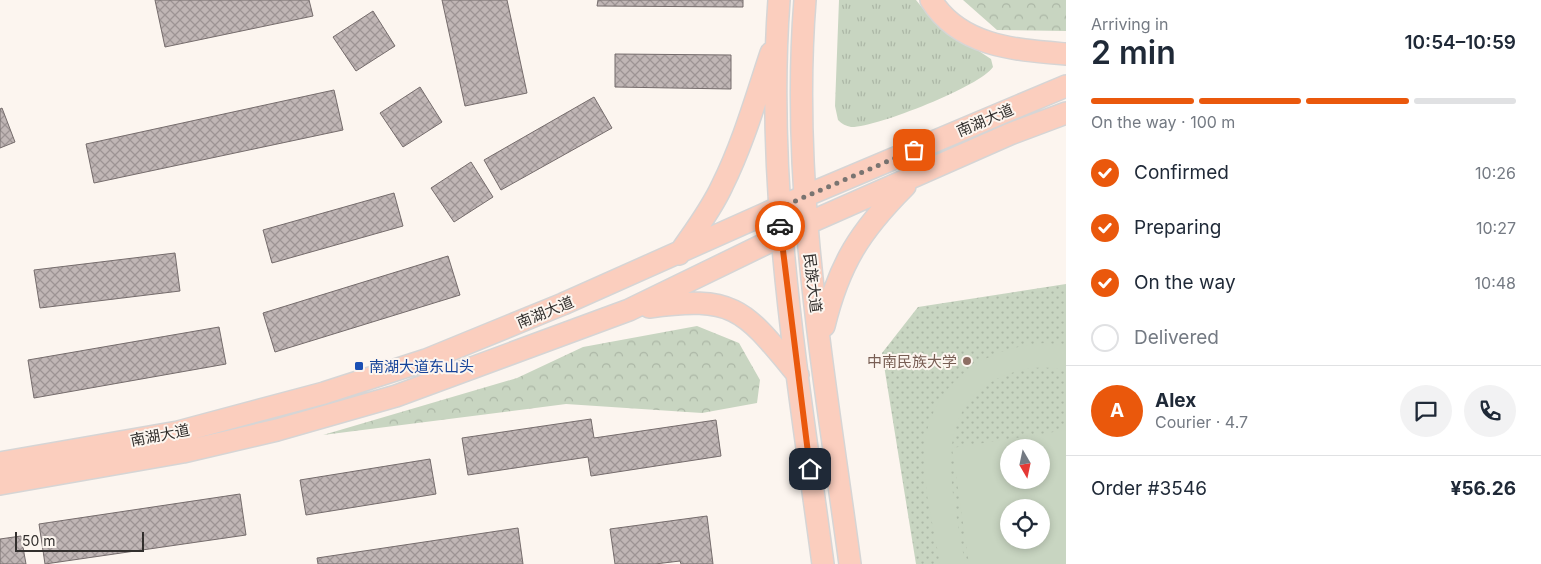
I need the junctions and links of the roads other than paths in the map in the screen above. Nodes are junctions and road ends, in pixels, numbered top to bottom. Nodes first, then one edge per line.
1 (779, 0) edge
2 (805, 0) edge
3 (931, 0) edge
4 (776, 36) junction
5 (1066, 54) edge
6 (1066, 86) edge
7 (1066, 113) edge
8 (914, 177) junction
9 (805, 196) junction
10 (779, 208) junction
11 (806, 224) junction
12 (781, 235) junction
13 (678, 255) junction
14 (629, 310) junction
15 (820, 338) junction
16 (798, 375) junction
17 (0, 463) edge
18 (0, 484) edge
19 (823, 564) edge
20 (850, 564) edge

1 - 4 main road, 民族大道
2 - 9 main road, 民族大道
3 - 5 main road
4 - 10 main road, 民族大道
4 - 13 main road
6 - 9 main road, 南湖大道
7 - 8 main road, 南湖大道
8 - 11 main road, 南湖大道
8 - 15 main road
9 - 10 main road, 南湖大道
9 - 11 main road, 民族大道
10 - 12 main road, 民族大道
10 - 13 main road, 南湖大道
11 - 12 main road, 南湖大道
11 - 15 main road, 民族大道
12 - 14 main road, 南湖大道
12 - 16 main road, 民族大道
13 - 17 main road, 南湖大道
14 - 16 main road
14 - 18 main road, 南湖大道
15 - 20 main road, 民族大道
16 - 19 main road, 民族大道

